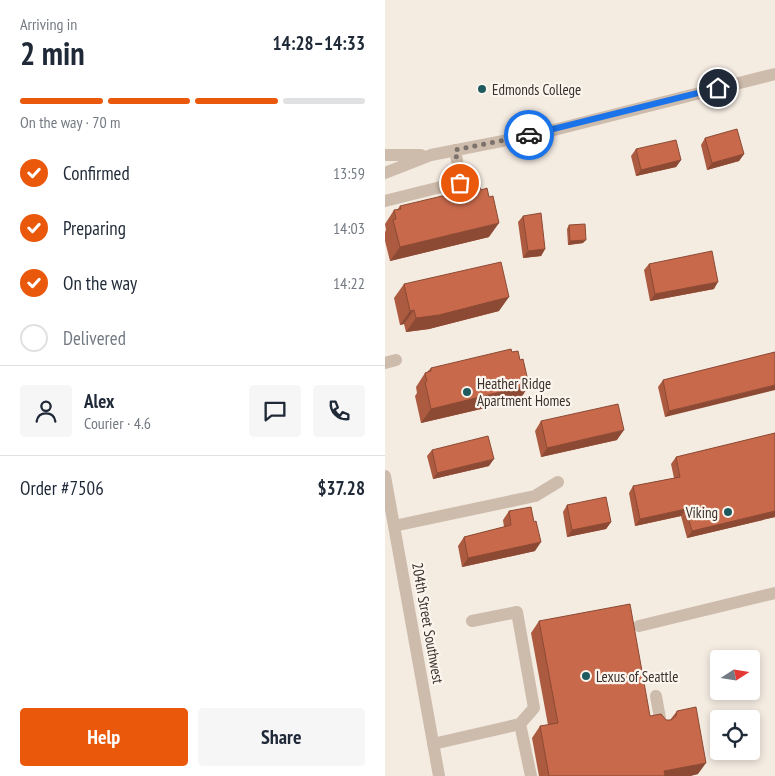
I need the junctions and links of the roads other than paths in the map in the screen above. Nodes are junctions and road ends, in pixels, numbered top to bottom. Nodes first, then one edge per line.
1 (775, 74) edge
2 (455, 150) junction
3 (385, 155) edge
4 (431, 155) junction
5 (385, 173) edge
6 (385, 201) edge
7 (385, 476) edge
8 (558, 482) dead end
9 (394, 526) junction
10 (775, 593) edge
11 (473, 621) dead end
12 (639, 626) dead end
13 (656, 696) dead end
14 (520, 724) junction
15 (661, 724) edge
16 (433, 744) junction
17 (439, 776) edge
18 (531, 776) edge

1 - 2 street
2 - 4 street
2 - 6 street
3 - 4 street
4 - 5 street
7 - 9 street, 204th Street Southwest
8 - 9 street
9 - 16 street, 204th Street Southwest
10 - 12 street
11 - 14 street
13 - 15 street
14 - 16 street
14 - 18 street
16 - 17 street, 204th Street Southwest

